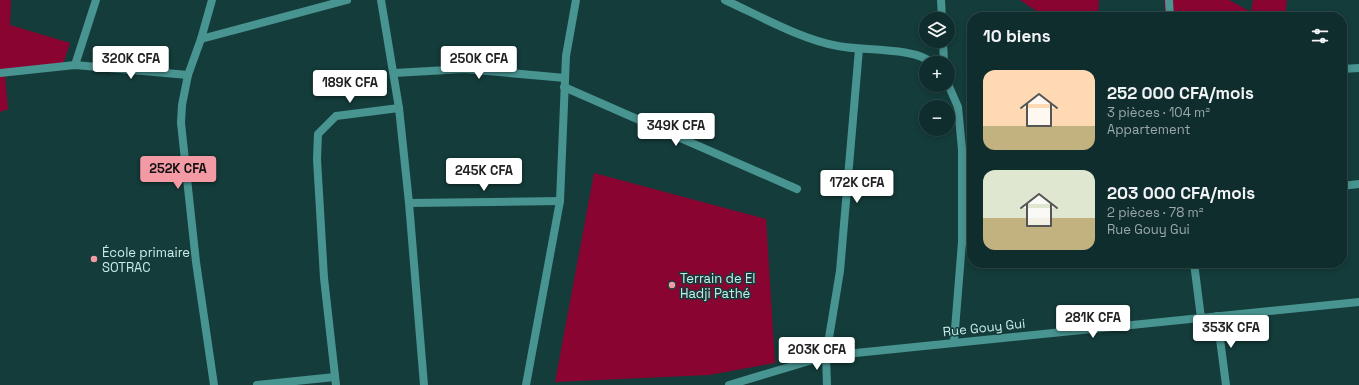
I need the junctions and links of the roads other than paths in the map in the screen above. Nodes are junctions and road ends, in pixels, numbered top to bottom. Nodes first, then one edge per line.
1 (96, 0) edge
2 (212, 0) edge
3 (347, 0) edge
4 (381, 0) edge
5 (576, 0) edge
6 (725, 0) edge
7 (941, 0) edge
8 (1169, 0) edge
9 (942, 12) edge
10 (1170, 12) edge
11 (202, 38) junction
12 (859, 49) junction
13 (919, 56) edge
14 (75, 65) junction
15 (1359, 68) edge
16 (1347, 69) edge
17 (0, 73) edge
18 (394, 73) junction
19 (188, 75) junction
20 (565, 78) junction
21 (564, 87) junction
22 (951, 92) edge
23 (399, 108) junction
24 (1359, 184) edge
25 (1347, 185) edge
26 (797, 189) dead end
27 (560, 201) junction
28 (409, 203) junction
29 (962, 242) junction
30 (967, 242) edge
31 (1195, 268) edge
32 (1359, 302) edge
33 (1217, 316) junction
34 (1201, 318) junction
35 (954, 342) junction
36 (826, 356) junction
37 (336, 381) edge
38 (214, 385) edge
39 (257, 385) edge
40 (424, 385) edge
41 (526, 385) edge
42 (729, 385) edge
43 (827, 385) edge
44 (1226, 385) edge

1 - 14 street
2 - 11 street
3 - 11 street
4 - 18 street
5 - 20 street
6 - 12 street
7 - 9 street
8 - 10 street
11 - 19 street
12 - 13 street
12 - 36 street
14 - 17 street
14 - 19 street
15 - 16 street
18 - 20 street
18 - 23 street
19 - 38 street
20 - 21 street
21 - 26 street
21 - 27 street
22 - 29 street
23 - 28 street
23 - 37 street
24 - 25 street
27 - 28 street
27 - 41 street
28 - 40 street
29 - 30 street
29 - 35 street
31 - 34 street
32 - 33 street, Rue Gouy Gui
33 - 34 street, Rue Gouy Gui
33 - 44 street
34 - 35 street, Rue Gouy Gui
35 - 36 street, Rue Gouy Gui
36 - 42 street, Rue Gouy Gui
36 - 43 street
37 - 39 street

